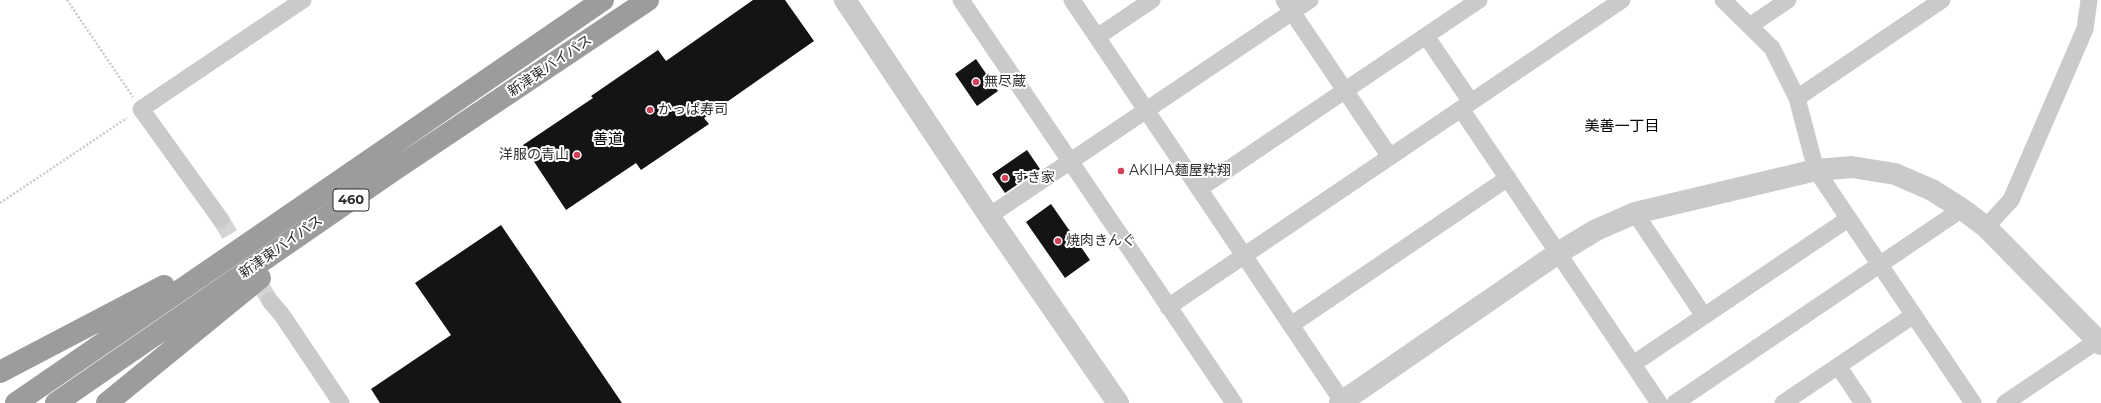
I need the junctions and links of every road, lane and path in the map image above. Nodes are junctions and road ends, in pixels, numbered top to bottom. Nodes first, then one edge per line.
1 (67, 0) edge
2 (303, 0) edge
3 (603, 0) edge
4 (648, 0) edge
5 (845, 0) edge
6 (1072, 0) edge
7 (1152, 0) edge
8 (1310, 0) edge
9 (1479, 0) edge
10 (1622, 0) edge
11 (1723, 0) edge
12 (1788, 0) edge
13 (1942, 0) edge
14 (2089, 0) edge
15 (968, 2) edge
16 (1288, 6) edge
17 (1601, 6) edge
18 (1751, 25) junction
19 (1426, 36) junction
20 (1097, 37) junction
21 (1345, 90) junction
22 (1797, 98) junction
23 (1466, 105) junction
24 (141, 109) junction
25 (1146, 111) junction
26 (1390, 157) junction
27 (1070, 162) junction
28 (394, 170) junction
29 (1816, 170) junction
30 (1508, 178) junction
31 (1199, 189) junction
32 (0, 204) edge
33 (1962, 209) junction
34 (1635, 213) junction
35 (990, 216) junction
36 (1848, 219) junction
37 (221, 220) tunnel mouth
38 (271, 227) junction
39 (1986, 227) junction
40 (1558, 253) junction
41 (1244, 255) junction
42 (1880, 265) junction
43 (270, 301) tunnel mouth
44 (1168, 306) junction
45 (1914, 315) junction
46 (1704, 316) junction
47 (1291, 325) junction
48 (2099, 342) edge
49 (1633, 364) junction
50 (1838, 366) junction
51 (0, 372) edge
52 (1341, 402) edge
53 (16, 403) edge
54 (56, 403) edge
55 (107, 403) edge
56 (341, 403) edge
57 (1118, 403) edge
58 (1234, 403) edge
59 (1659, 403) edge
60 (1675, 403) edge
61 (1783, 403) edge
62 (1863, 403) edge
63 (1973, 403) edge
64 (2005, 403) edge

1 - 24 path
2 - 24 street
3 - 38 highway, 新津東バイパス / 460
4 - 28 highway, 新津東バイパス / 460
5 - 35 street
6 - 20 street
7 - 20 street
8 - 16 street
9 - 19 street
10 - 17 street
11 - 18 street
12 - 18 street
13 - 22 street
14 - 39 street
15 - 27 street
16 - 21 street
16 - 25 street
17 - 23 street
18 - 22 street
19 - 21 street
19 - 23 street
20 - 25 street
21 - 26 street
21 - 31 street
22 - 29 street
23 - 26 street
23 - 30 street
24 - 32 path
24 - 37 street
25 - 27 street
25 - 31 street
26 - 41 street
27 - 35 street
27 - 44 street
28 - 54 highway, 新津東バイパス / 460
28 - 55 highway
29 - 33 street
29 - 34 street
29 - 36 street
30 - 40 street
30 - 47 street
31 - 41 street
33 - 39 street
33 - 42 street
34 - 40 street
34 - 46 street
35 - 57 street
36 - 42 street
36 - 46 street
38 - 51 highway
38 - 53 highway, 新津東バイパス / 460
39 - 48 street
40 - 49 street
40 - 52 street
41 - 44 street
41 - 47 street
42 - 45 street
42 - 60 street
43 - 56 street
44 - 58 street
45 - 50 street
45 - 63 street
46 - 49 street
47 - 52 street
48 - 64 street
49 - 59 street
50 - 61 street
50 - 62 street

